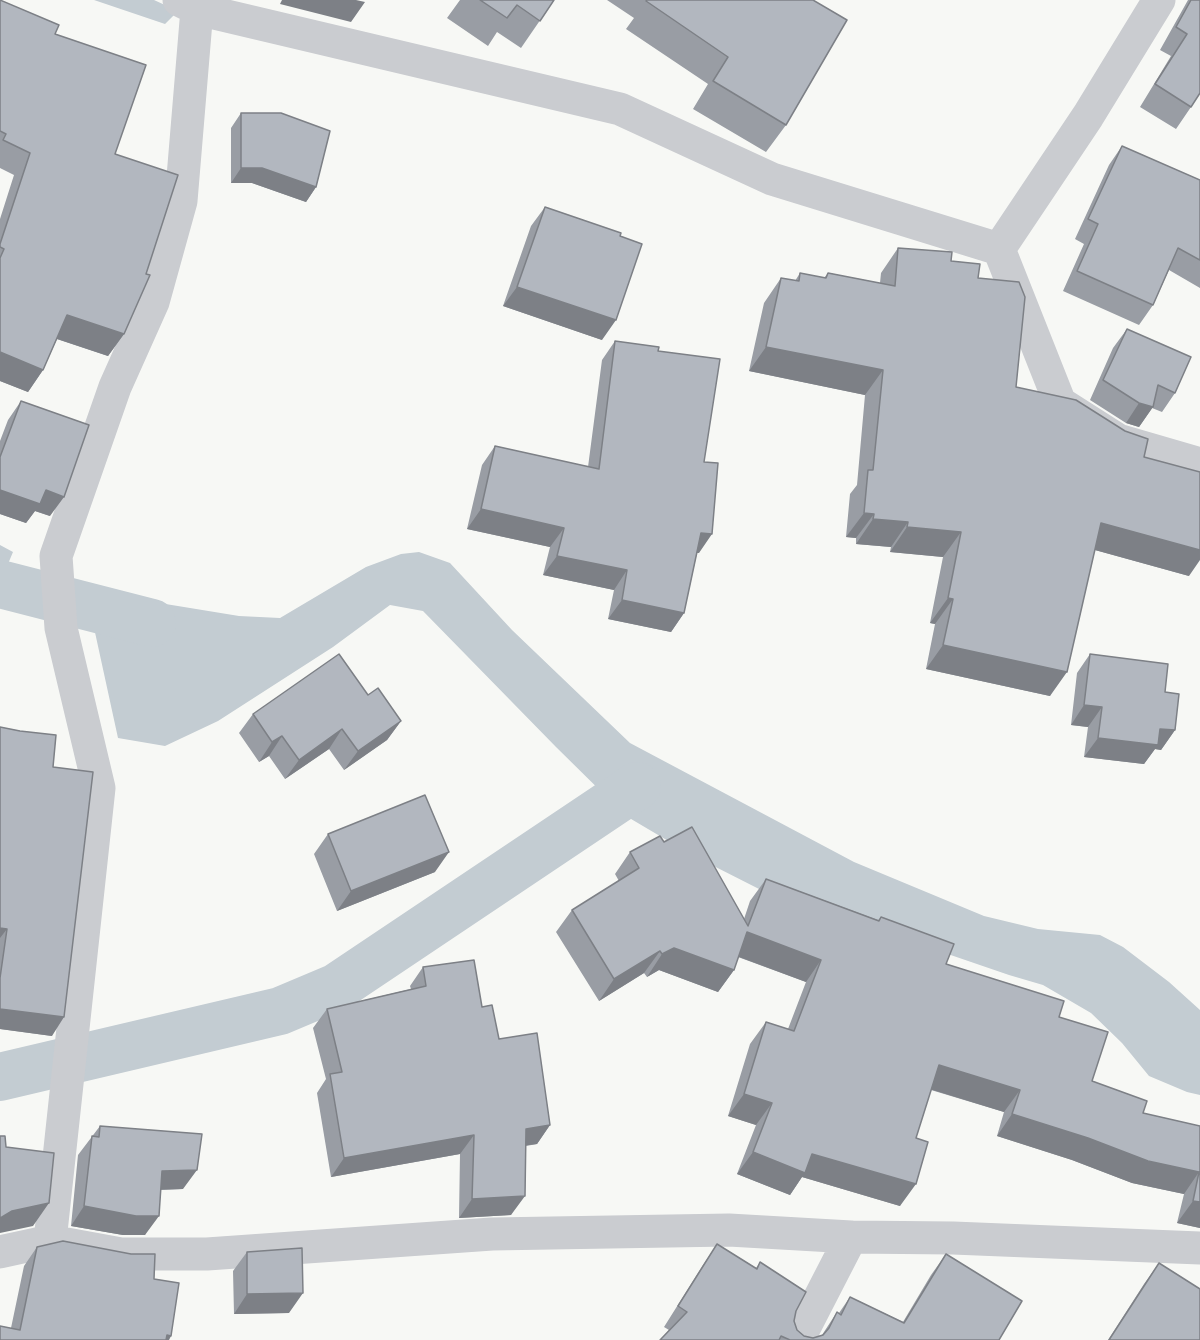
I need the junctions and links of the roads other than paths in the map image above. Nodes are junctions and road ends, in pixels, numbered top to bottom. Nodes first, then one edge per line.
1 (1159, 0) edge
2 (188, 4) edge
3 (999, 249) junction
4 (1200, 464) edge
5 (851, 1237) junction
6 (51, 1241) junction
7 (1200, 1248) edge
8 (0, 1252) edge
9 (798, 1340) edge

1 - 3 street
2 - 3 street
2 - 6 street
3 - 4 street
5 - 6 street
5 - 7 street
5 - 9 street
6 - 8 street

